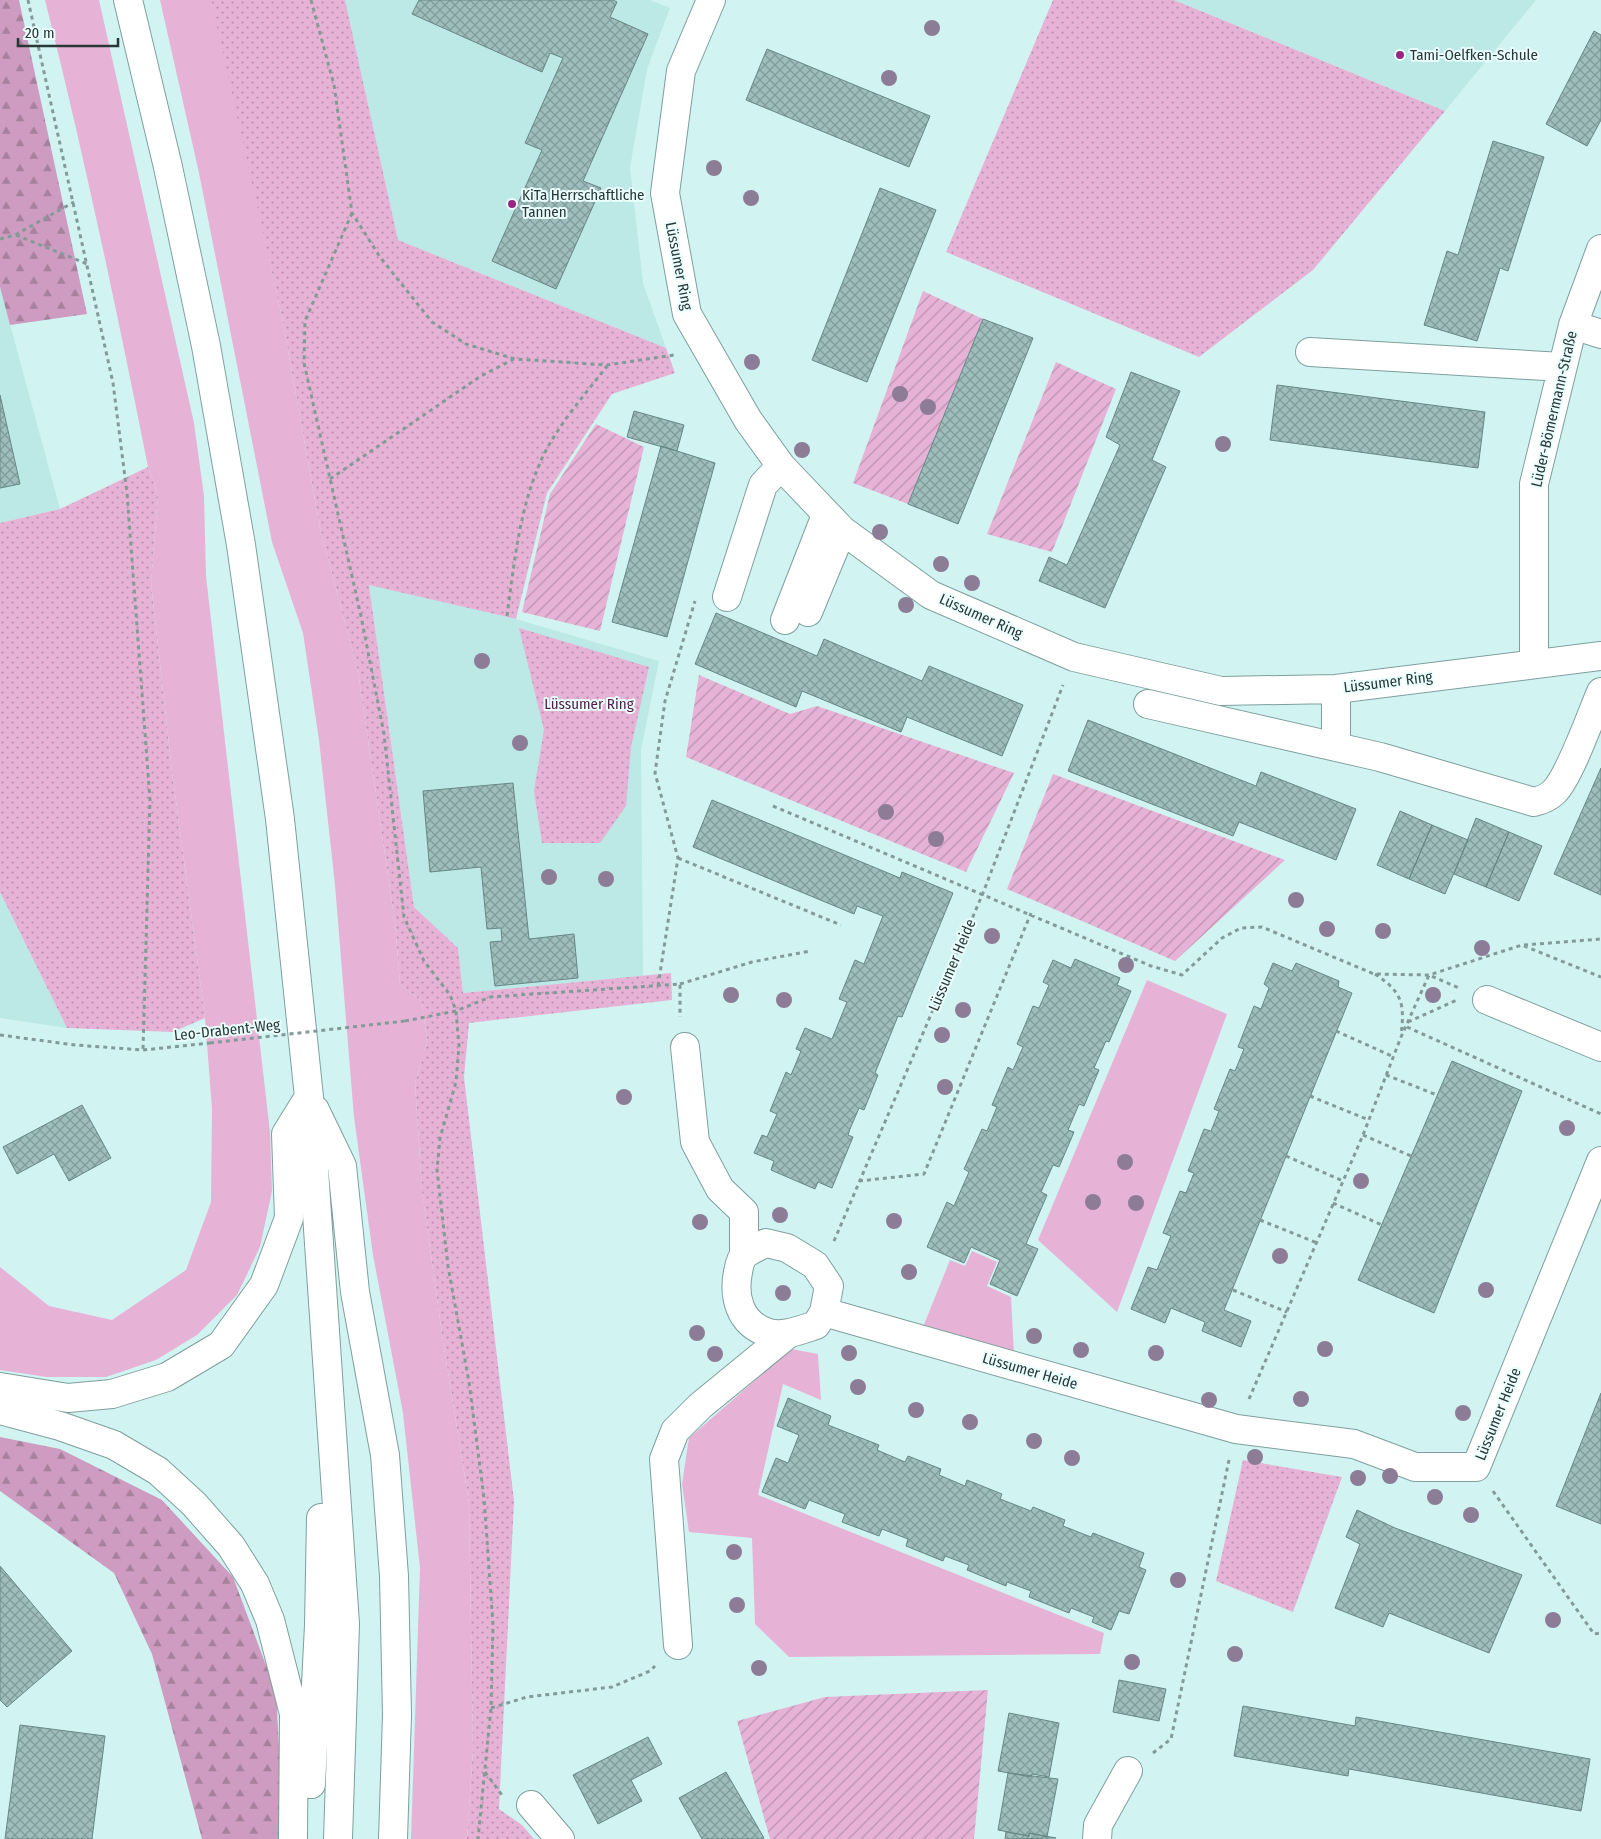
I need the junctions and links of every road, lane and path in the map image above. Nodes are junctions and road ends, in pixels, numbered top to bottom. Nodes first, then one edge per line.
1 (28, 0) edge
2 (128, 0) edge
3 (311, 0) edge
4 (711, 0) edge
5 (74, 202) junction
6 (352, 214) junction
7 (15, 235) junction
8 (0, 239) edge
9 (1601, 249) edge
10 (87, 264) junction
11 (1573, 326) junction
12 (1601, 334) edge
13 (703, 344) junction
14 (1310, 352) dead end
15 (515, 359) junction
16 (607, 365) junction
17 (1562, 367) junction
18 (781, 466) junction
19 (330, 479) junction
20 (834, 523) junction
21 (696, 597) dead end
22 (727, 597) dead end
23 (506, 616) dead end
24 (793, 623) dead end
25 (1601, 656) edge
26 (1074, 657) junction
27 (1534, 663) junction
28 (1336, 689) junction
29 (1601, 692) edge
30 (1148, 704) dead end
31 (1336, 746) junction
32 (773, 806) dead end
33 (678, 858) junction
34 (983, 893) junction
35 (1031, 913) junction
36 (841, 925) dead end
37 (1601, 939) edge
38 (1522, 945) junction
39 (810, 951) dead end
40 (1374, 974) junction
41 (1429, 975) junction
42 (1601, 977) edge
43 (680, 984) junction
44 (658, 986) junction
45 (1479, 997) junction
46 (456, 1011) junction
47 (1408, 1022) junction
48 (1407, 1027) junction
49 (1336, 1031) dead end
50 (0, 1035) edge
51 (1401, 1037) junction
52 (685, 1047) joint
53 (1601, 1047) edge
54 (142, 1050) junction
55 (1394, 1057) junction
56 (1386, 1075) junction
57 (1437, 1095) dead end
58 (1310, 1096) dead end
59 (309, 1097) junction
60 (1601, 1114) edge
61 (1369, 1120) junction
62 (1363, 1135) junction
63 (1286, 1156) dead end
64 (1411, 1156) dead end
65 (1601, 1161) edge
66 (860, 1181) junction
67 (1343, 1181) junction
68 (1333, 1203) junction
69 (1260, 1220) dead end
70 (1382, 1225) dead end
71 (1317, 1243) junction
72 (744, 1255) junction
73 (815, 1265) junction
74 (1232, 1290) dead end
75 (824, 1312) junction
76 (1287, 1312) junction
77 (323, 1329) junction
78 (788, 1334) junction
79 (0, 1387) edge
80 (0, 1410) edge
81 (1236, 1429) junction
82 (1476, 1467) junction
83 (1601, 1633) edge
84 (678, 1645) joint
85 (490, 1708) junction
86 (1128, 1771) joint
87 (531, 1805) dead end
88 (293, 1839) edge
89 (308, 1839) edge
90 (338, 1839) edge
91 (393, 1839) edge
92 (478, 1839) edge
93 (560, 1839) edge
94 (1097, 1839) edge

1 - 5 path
2 - 59 main road
3 - 6 path
4 - 13 main road, Lüssumer Ring
5 - 7 path
5 - 10 path
6 - 15 path
6 - 19 path
7 - 8 path
7 - 10 path
9 - 11 main road, Lüder-Bömermann-Straße
10 - 54 path
11 - 12 main road
11 - 17 main road, Lüder-Bömermann-Straße
13 - 16 path
13 - 18 main road, Lüssumer Ring
14 - 17 main road
15 - 16 path
15 - 19 path
16 - 23 path
17 - 27 main road, Lüder-Bömermann-Straße
18 - 20 main road, Lüssumer Ring
18 - 22 main road
19 - 46 path
20 - 24 main road
20 - 26 main road, Lüssumer Ring
21 - 33 path
25 - 27 main road, Lüssumer Ring
26 - 28 main road, Lüssumer Ring
26 - 34 path, Lüssumer Heide
27 - 28 main road, Lüssumer Ring
28 - 31 main road
29 - 31 main road
30 - 31 main road
32 - 34 path
33 - 36 path
33 - 44 path
34 - 35 path
34 - 66 path, Lüssumer Heide
35 - 40 path
35 - 66 path
37 - 38 path
38 - 41 path
38 - 42 path
39 - 43 path, Leo-Drabent-Weg
40 - 41 path
40 - 51 path
41 - 45 path
41 - 47 path
43 - 44 path, Leo-Drabent-Weg
43 - 52 path
44 - 46 path, Leo-Drabent-Weg
45 - 47 path
45 - 53 main road
46 - 54 path, Leo-Drabent-Weg, bridge
46 - 85 path
47 - 48 path
48 - 51 path
48 - 60 path
49 - 55 path
50 - 54 path, Leo-Drabent-Weg
51 - 55 path
52 - 72 main road
55 - 56 path
56 - 57 path
56 - 61 path
58 - 61 path
59 - 77 main road
59 - 79 main road
59 - 91 main road
61 - 62 path
62 - 64 path
62 - 67 path
63 - 67 path
65 - 82 main road, Lüssumer Heide
66 - 73 path, Lüssumer Heide
67 - 68 path
68 - 70 path
68 - 71 path
69 - 71 path
71 - 76 path
72 - 73 main road
72 - 78 main road
73 - 75 main road
74 - 76 path
75 - 78 main road
75 - 81 main road, Lüssumer Heide
76 - 81 path
77 - 89 main road
77 - 90 main road
78 - 84 main road
80 - 88 main road
81 - 82 main road, Lüssumer Heide
81 - 86 path
82 - 83 path
84 - 85 path
85 - 92 path
86 - 94 main road
87 - 93 main road

